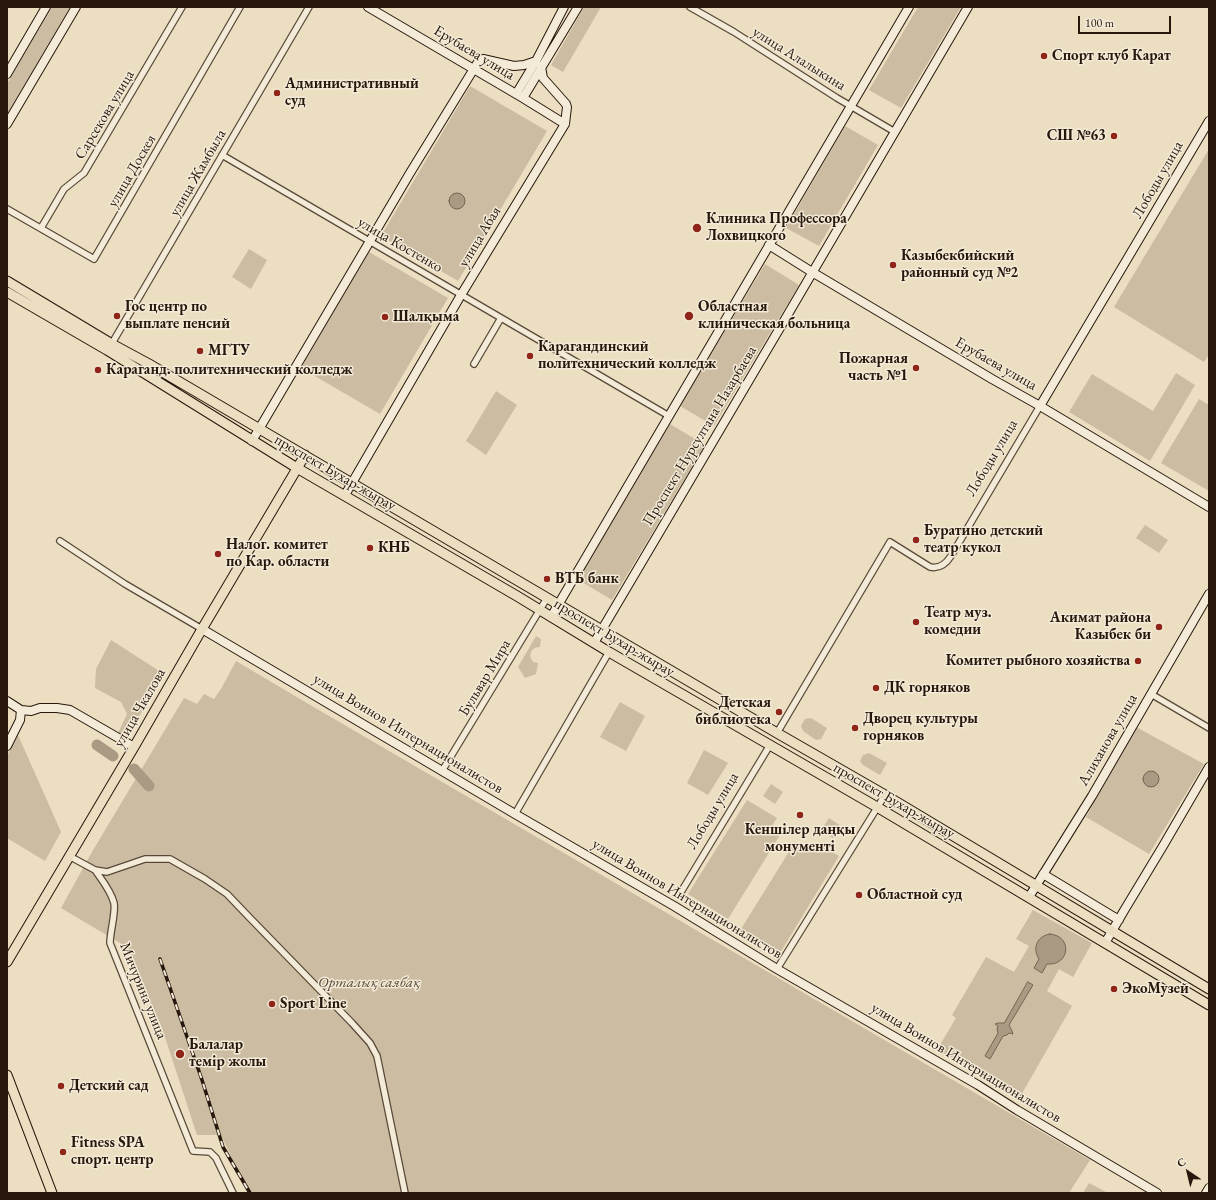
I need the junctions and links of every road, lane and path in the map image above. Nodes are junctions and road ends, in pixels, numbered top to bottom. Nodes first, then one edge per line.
1 (46, 7) edge
2 (76, 7) edge
3 (182, 7) edge
4 (240, 7) edge
5 (309, 7) edge
6 (368, 7) edge
7 (564, 7) edge
8 (578, 7) edge
9 (690, 7) edge
10 (909, 7) edge
11 (968, 7) edge
12 (538, 64) junction
13 (473, 69) junction
14 (7, 74) edge
15 (519, 96) junction
16 (850, 106) junction
17 (1209, 121) edge
18 (7, 124) edge
19 (565, 124) junction
20 (895, 132) junction
21 (222, 155) junction
22 (7, 209) edge
23 (41, 228) junction
24 (371, 242) junction
25 (768, 245) junction
26 (812, 272) junction
27 (7, 281) edge
28 (7, 292) edge
29 (461, 295) junction
30 (501, 318) junction
31 (109, 347) junction
32 (474, 364) dead end
33 (1040, 406) junction
34 (669, 416) junction
35 (260, 429) junction
36 (252, 441) junction
37 (305, 455) junction
38 (297, 468) junction
39 (352, 483) junction
40 (345, 495) junction
41 (1209, 508) edge
42 (60, 541) dead end
43 (1209, 594) edge
44 (547, 598) junction
45 (558, 605) junction
46 (540, 610) junction
47 (552, 617) junction
48 (202, 629) junction
49 (602, 630) junction
50 (594, 643) junction
51 (609, 652) junction
52 (1151, 694) junction
53 (7, 701) edge
54 (21, 710) junction
55 (1209, 728) edge
56 (777, 733) junction
57 (770, 745) junction
58 (7, 746) edge
59 (134, 747) junction
60 (1209, 767) edge
61 (442, 771) junction
62 (885, 795) junction
63 (877, 807) junction
64 (515, 814) junction
65 (69, 856) junction
66 (95, 870) junction
67 (1043, 874) junction
68 (1036, 886) junction
69 (681, 892) dead end
70 (1029, 898) junction
71 (1119, 920) junction
72 (1112, 930) junction
73 (1105, 943) junction
74 (7, 962) edge
75 (777, 969) junction
76 (1209, 989) edge
77 (1209, 1005) edge
78 (7, 1075) edge
79 (1209, 1188) edge
80 (52, 1193) edge
81 (233, 1193) edge
82 (405, 1193) edge
83 (1157, 1193) edge
84 (1206, 1193) edge

1 - 14 main road
2 - 18 main road
3 - 23 street, Сарсекова улица
4 - 23 street, улица Доскея
5 - 21 street, улица Жамбыла
6 - 13 main road, Ерубаева улица
7 - 12 main road
8 - 12 main road
9 - 16 street, улица Алалыкина
10 - 16 main road
11 - 20 main road, Проспект Нурсултана Назарбаева
12 - 13 main road
12 - 15 main road
12 - 19 main road, улица Абая
13 - 15 main road, Ерубаева улица
13 - 24 main road
15 - 19 main road, Ерубаева улица
16 - 20 street, улица Алалыкина
16 - 25 main road
17 - 33 main road, Лободы улица
19 - 29 main road, улица Абая
20 - 26 main road, Проспект Нурсултана Назарбаева
21 - 24 street, улица Костенко
21 - 31 street, улица Жамбыла
22 - 23 street, улица Доскея
24 - 29 street, улица Костенко
24 - 35 main road
25 - 26 main road, Ерубаева улица
25 - 34 main road
26 - 33 main road, Ерубаева улица
26 - 49 main road, Проспект Нурсултана Назарбаева
27 - 31 main road, проспект Бухар-жырау
28 - 31 main road, проспект Бухар-жырау
29 - 30 street, улица Костенко
29 - 39 main road, улица Абая
30 - 32 street
30 - 34 street, улица Костенко
31 - 35 main road, проспект Бухар-жырау
31 - 36 main road, проспект Бухар-жырау
33 - 41 main road, Ерубаева улица
33 - 56 street, Лободы улица
34 - 45 main road
35 - 36 main road
35 - 37 main road, проспект Бухар-жырау
36 - 38 main road, проспект Бухар-жырау
37 - 38 main road, улица Чкалова
37 - 39 main road, проспект Бухар-жырау
38 - 40 main road, проспект Бухар-жырау
38 - 48 main road, улица Чкалова
39 - 40 main road, улица Абая
39 - 44 main road, проспект Бухар-жырау
40 - 46 main road, проспект Бухар-жырау
42 - 48 street
43 - 52 main road, Алиханова улица
44 - 45 main road, проспект Бухар-жырау
44 - 46 street, Бульвар Мира
45 - 47 main road
45 - 49 main road, проспект Бухар-жырау
46 - 47 main road, проспект Бухар-жырау
46 - 61 street, Бульвар Мира
47 - 50 main road, проспект Бухар-жырау
48 - 59 main road, улица Чкалова
48 - 61 main road, улица Воинов Интернационалистов
49 - 50 main road, Проспект Нурсултана Назарбаева
49 - 56 main road, проспект Бухар-жырау
50 - 51 main road, проспект Бухар-жырау
51 - 57 main road, проспект Бухар-жырау
51 - 64 street
52 - 55 street
52 - 67 main road, Алиханова улица
53 - 54 main road
54 - 58 main road
54 - 59 main road
56 - 62 main road, проспект Бухар-жырау
57 - 63 main road, проспект Бухар-жырау
57 - 69 street, Лободы улица
59 - 65 main road, улица Чкалова
60 - 71 main road
61 - 64 main road, улица Воинов Интернационалистов
62 - 63 street
62 - 68 main road, проспект Бухар-жырау
63 - 70 main road, проспект Бухар-жырау
63 - 75 street
64 - 75 main road, улица Воинов Интернационалистов
65 - 66 street
65 - 74 main road, улица Чкалова
66 - 81 street, Мичурина улица
66 - 82 street
67 - 68 main road, Алиханова улица
67 - 71 main road
68 - 70 main road, Алиханова улица
68 - 72 main road, проспект Бухар-жырау
70 - 73 main road, проспект Бухар-жырау
71 - 72 main road
72 - 73 main road
72 - 76 main road, проспект Бухар-жырау
73 - 77 main road, проспект Бухар-жырау
75 - 83 main road, улица Воинов Интернационалистов
78 - 80 main road
79 - 84 main road

